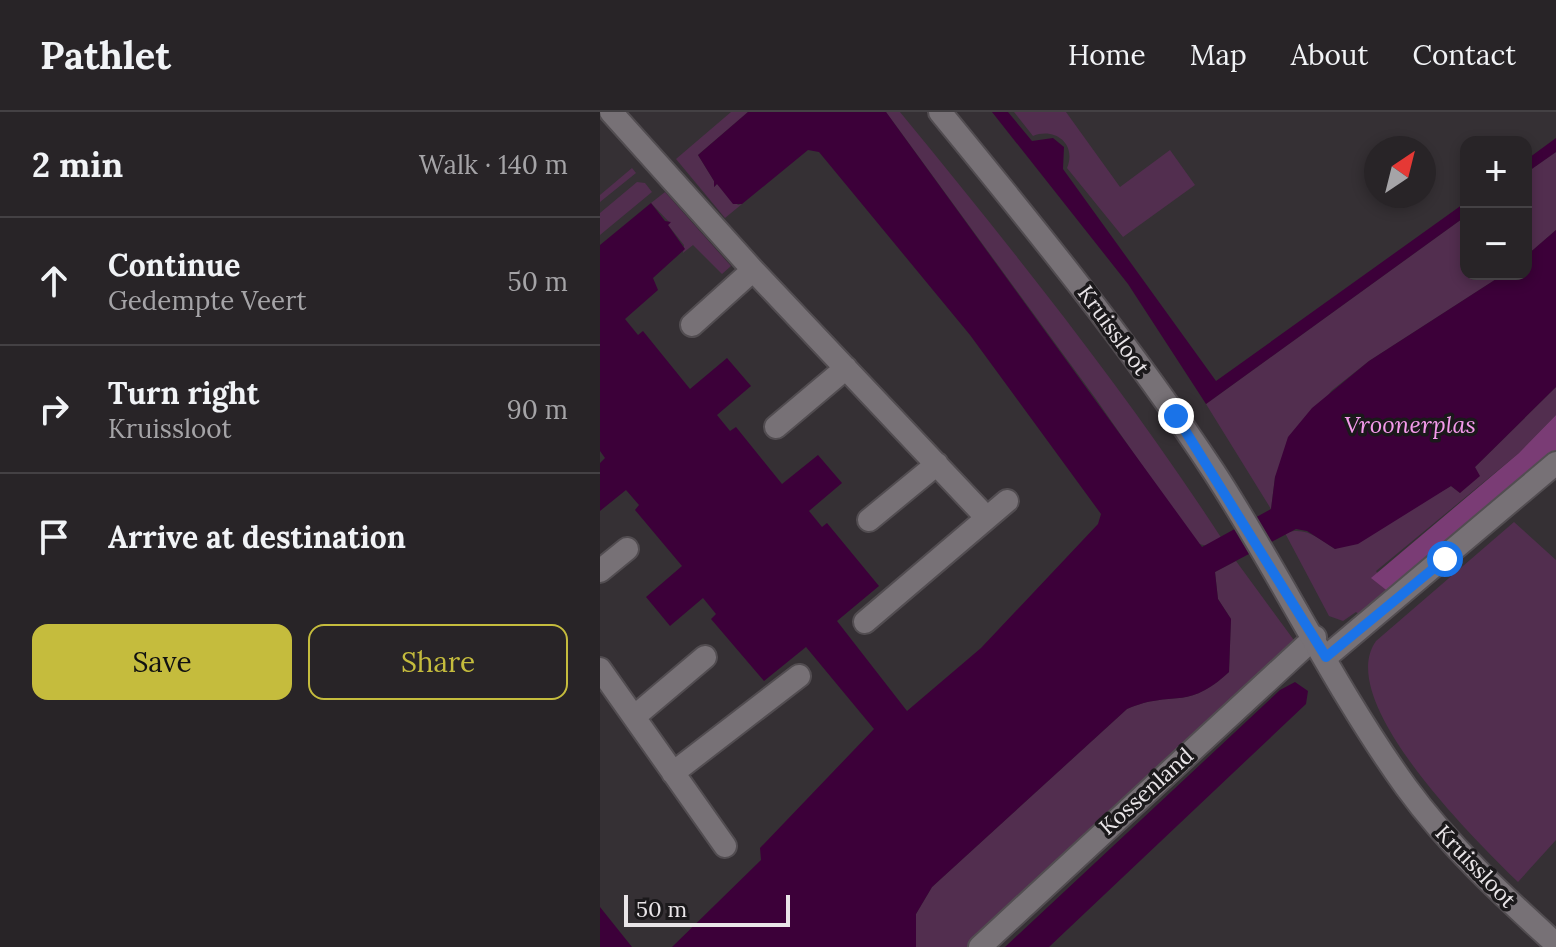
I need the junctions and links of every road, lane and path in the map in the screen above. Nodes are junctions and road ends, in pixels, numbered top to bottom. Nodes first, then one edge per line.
1 (611, 112) edge
2 (940, 112) edge
3 (753, 270) junction
4 (692, 325) dead end
5 (846, 368) junction
6 (776, 427) dead end
7 (1556, 463) edge
8 (937, 464) junction
9 (1007, 501) dead end
10 (987, 518) junction
11 (869, 520) dead end
12 (627, 549) dead end
13 (600, 571) edge
14 (865, 622) dead end
15 (1321, 647) junction
16 (705, 657) dead end
17 (600, 669) edge
18 (799, 676) dead end
19 (634, 717) junction
20 (673, 773) junction
21 (725, 846) dead end
22 (1556, 944) edge
23 (980, 947) edge

1 - 3 street
2 - 15 street, Kruissloot
3 - 4 street
3 - 5 street
5 - 6 street
5 - 8 street
7 - 15 street, Kossenland
8 - 10 street
8 - 11 street
9 - 10 street
10 - 14 street
12 - 13 street
15 - 22 street, Kruissloot
15 - 23 street, Kossenland
16 - 19 street
17 - 19 street
18 - 20 street
19 - 20 street
20 - 21 street

